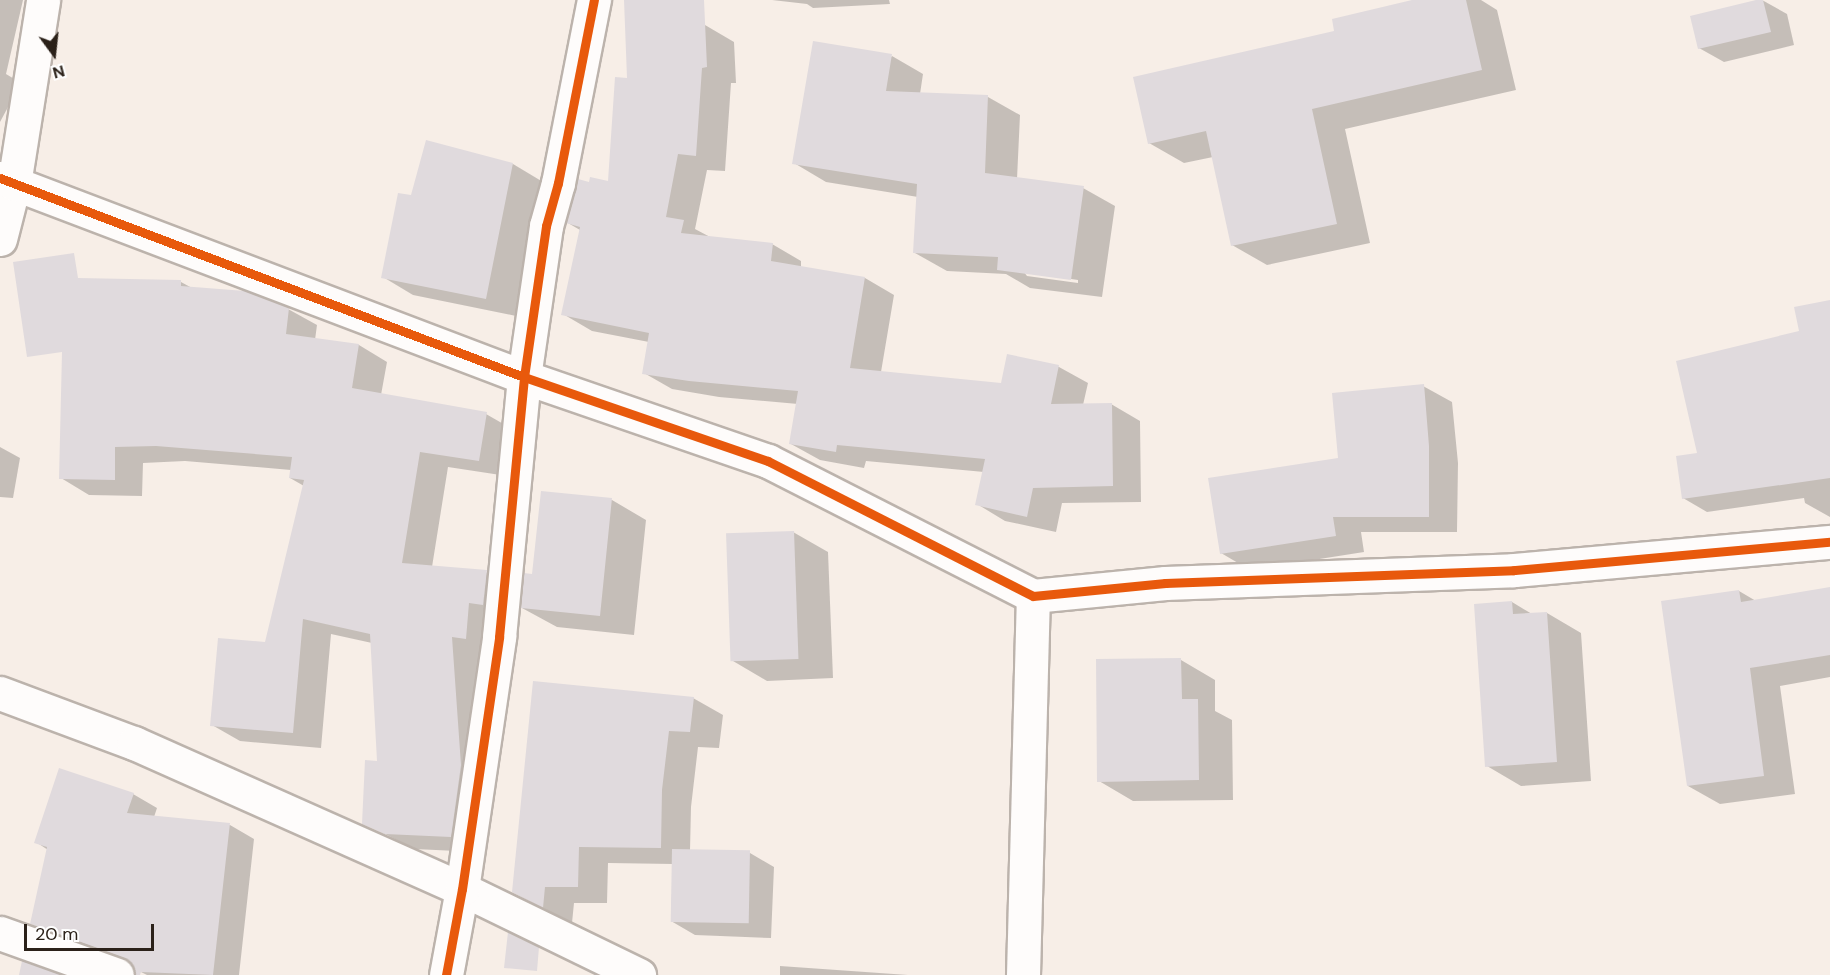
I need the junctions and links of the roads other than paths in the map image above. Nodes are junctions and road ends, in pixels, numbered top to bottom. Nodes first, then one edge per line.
1 (43, 0) edge
2 (594, 0) edge
3 (7, 181) edge
4 (0, 239) edge
5 (524, 377) junction
6 (1830, 542) edge
7 (1033, 596) junction
8 (0, 693) edge
9 (462, 889) junction
10 (0, 933) edge
11 (117, 975) edge
12 (446, 975) edge
13 (639, 975) edge
14 (1023, 975) edge

1 - 3 street
2 - 5 street
3 - 4 street
3 - 5 street
5 - 7 street
5 - 9 street
6 - 7 street
7 - 14 street
8 - 9 street
9 - 12 street
9 - 13 street
10 - 11 street

